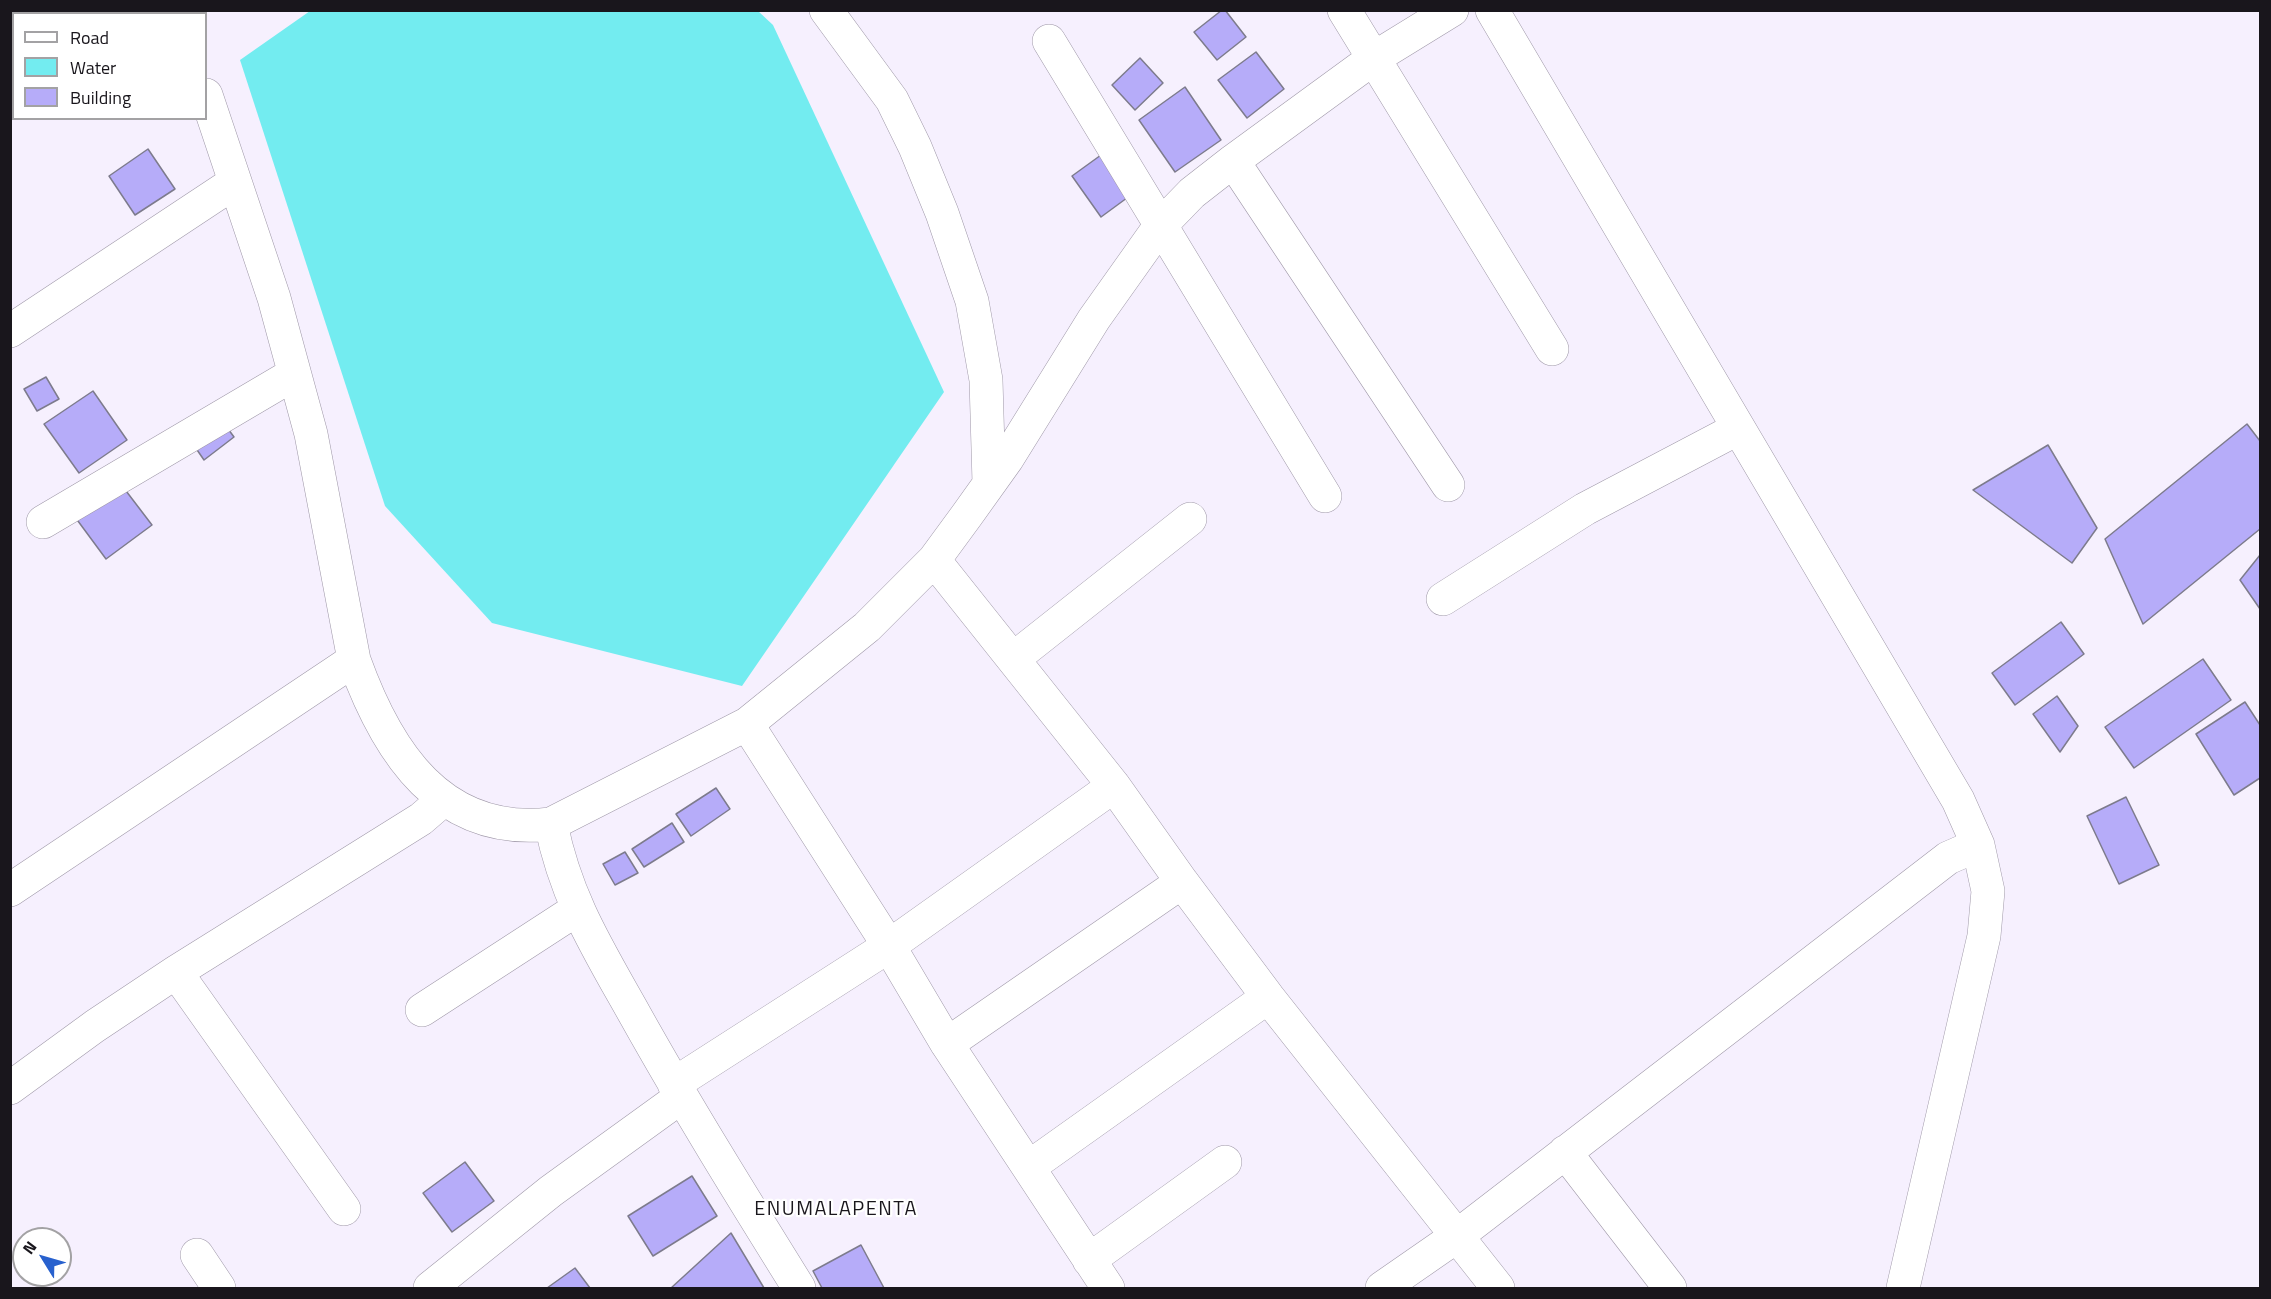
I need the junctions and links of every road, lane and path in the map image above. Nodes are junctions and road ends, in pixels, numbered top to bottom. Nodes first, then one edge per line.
1 (826, 10) edge
2 (1344, 10) edge
3 (1452, 10) edge
4 (1492, 10) edge
5 (1049, 42) dead end
6 (1374, 58) junction
7 (207, 98) edge
8 (1233, 161) junction
9 (235, 182) junction
10 (1160, 226) junction
11 (10, 331) edge
12 (1552, 349) dead end
13 (294, 374) junction
14 (1737, 429) junction
15 (989, 483) junction
16 (1448, 485) dead end
17 (1325, 496) dead end
18 (1190, 519) dead end
19 (43, 522) dead end
20 (934, 560) junction
21 (1443, 599) dead end
22 (1013, 659) junction
23 (354, 660) junction
24 (747, 724) junction
25 (1114, 786) junction
26 (442, 800) junction
27 (551, 824) junction
28 (1978, 845) junction
29 (1182, 882) junction
30 (10, 890) edge
31 (576, 910) junction
32 (889, 946) junction
33 (176, 972) junction
34 (1268, 997) junction
35 (422, 1010) dead end
36 (948, 1044) junction
37 (10, 1088) edge
38 (677, 1091) junction
39 (1565, 1152) junction
40 (1225, 1162) dead end
41 (1029, 1167) junction
42 (344, 1209) dead end
43 (1457, 1236) junction
44 (197, 1255) dead end
45 (1089, 1260) junction
46 (442, 1285) edge
47 (219, 1288) edge
48 (799, 1288) edge
49 (1108, 1288) edge
50 (1382, 1288) edge
51 (1498, 1288) edge
52 (1670, 1288) edge
53 (1903, 1288) edge

1 - 15 street
2 - 6 street
3 - 6 street
4 - 14 street
5 - 10 street
6 - 8 street
6 - 12 street
7 - 9 street
8 - 10 street
8 - 16 street
9 - 11 street
9 - 13 street
10 - 15 street
10 - 17 street
13 - 19 street
13 - 23 street
14 - 21 street
14 - 28 street
15 - 20 street
18 - 22 street
20 - 22 street
20 - 24 street
22 - 25 street
23 - 26 street
23 - 30 street
24 - 27 street
24 - 32 street
25 - 29 street
25 - 32 street
26 - 27 street
26 - 33 street
27 - 31 street
28 - 39 street
28 - 53 street
29 - 34 street
29 - 36 street
31 - 35 street
31 - 38 street
32 - 36 street
32 - 38 street
33 - 37 street
33 - 42 street
34 - 41 street
34 - 43 street
36 - 41 street
38 - 46 street
38 - 48 street
39 - 43 street
39 - 52 street
40 - 45 street
41 - 45 street
43 - 50 street
43 - 51 street
44 - 47 street
45 - 49 street

